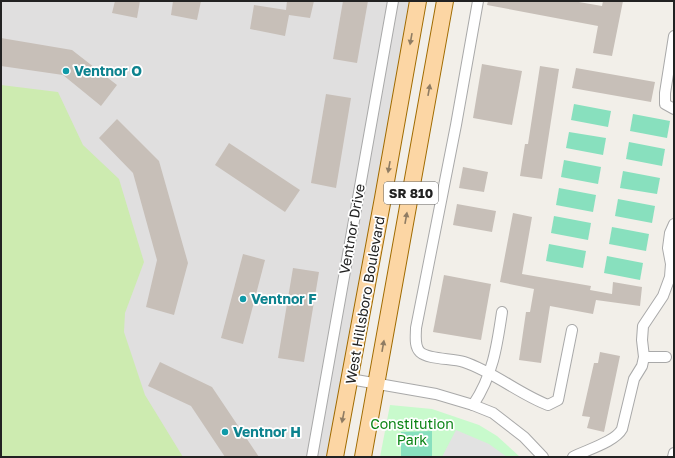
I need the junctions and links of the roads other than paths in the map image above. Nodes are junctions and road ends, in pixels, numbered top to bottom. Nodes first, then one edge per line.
1 (393, 1) edge
2 (418, 1) edge
3 (443, 1) edge
4 (478, 1) edge
5 (674, 36) edge
6 (674, 109) edge
7 (674, 224) edge
8 (502, 312) dead end
9 (572, 330) dead end
10 (666, 357) dead end
11 (644, 358) junction
12 (490, 374) junction
13 (350, 379) junction
14 (376, 384) junction
15 (473, 405) junction
16 (674, 453) edge
17 (312, 457) edge
18 (336, 457) edge
19 (363, 457) edge
20 (543, 457) edge
21 (573, 457) edge
22 (673, 457) edge

1 - 17 street, Ventnor Drive
2 -> 13 main road, West Hillsboro Boulevard / SR 810
14 -> 3 main road, West Hillsboro Boulevard / SR 810
4 - 12 street
5 - 6 street
7 - 11 street
8 - 12 street
9 - 12 street
10 - 11 street
11 - 21 street
12 - 15 street
13 - 14 street
13 -> 18 main road, West Hillsboro Boulevard / SR 810
14 - 15 street
14 - 19 main road, West Hillsboro Boulevard / SR 810
15 - 20 street
16 - 22 street

